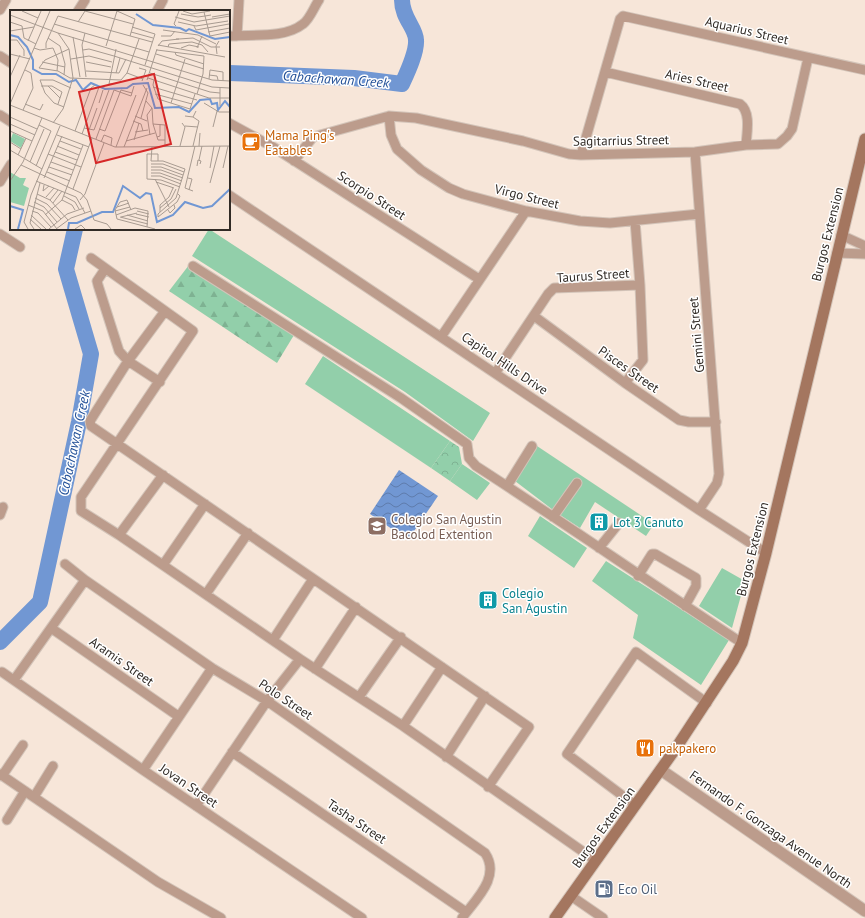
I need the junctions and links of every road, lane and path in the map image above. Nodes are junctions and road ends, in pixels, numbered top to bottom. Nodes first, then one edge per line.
1 (6, 0) edge
2 (85, 0) edge
3 (163, 0) edge
4 (239, 0) edge
5 (319, 0) edge
6 (0, 10) edge
7 (79, 10) edge
8 (158, 10) edge
9 (233, 36) edge
10 (0, 56) edge
11 (808, 58) junction
12 (10, 62) edge
13 (865, 70) edge
14 (605, 72) junction
15 (0, 115) edge
16 (389, 116) junction
17 (10, 121) edge
18 (230, 124) edge
19 (865, 139) edge
20 (746, 145) junction
21 (695, 152) junction
22 (581, 155) junction
23 (294, 161) junction
24 (10, 166) edge
25 (4, 178) edge
26 (230, 196) edge
27 (526, 212) junction
28 (699, 214) junction
29 (635, 221) junction
30 (0, 234) edge
31 (841, 235) junction
32 (865, 246) edge
33 (20, 247) dead end
34 (837, 253) junction
35 (865, 254) edge
36 (91, 258) dead end
37 (193, 266) dead end
38 (105, 269) junction
39 (479, 279) junction
40 (640, 285) junction
41 (165, 311) junction
42 (534, 316) junction
43 (441, 337) junction
44 (128, 361) junction
45 (496, 372) junction
46 (160, 382) junction
47 (625, 383) junction
48 (716, 422) junction
49 (117, 445) junction
50 (532, 446) dead end
51 (163, 475) junction
52 (577, 484) dead end
53 (507, 486) junction
54 (205, 504) junction
55 (699, 510) junction
56 (553, 517) junction
57 (619, 523) dead end
58 (248, 533) junction
59 (119, 535) junction
60 (599, 548) junction
61 (766, 553) junction
62 (65, 564) dead end
63 (163, 565) junction
64 (638, 576) junction
65 (313, 579) junction
66 (85, 580) junction
67 (206, 594) junction
68 (685, 606) junction
69 (356, 607) junction
70 (51, 628) junction
71 (401, 637) junction
72 (273, 640) junction
73 (742, 643) junction
74 (300, 659) junction
75 (442, 667) junction
76 (212, 668) junction
77 (315, 669) junction
78 (2, 672) dead end
79 (14, 680) junction
80 (485, 696) junction
81 (359, 697) junction
82 (267, 701) junction
83 (707, 703) junction
84 (178, 716) junction
85 (403, 726) junction
86 (23, 745) dead end
87 (232, 752) junction
88 (446, 757) junction
89 (53, 766) dead end
90 (144, 770) junction
91 (661, 770) junction
92 (1, 775) edge
93 (488, 787) junction
94 (25, 791) junction
95 (34, 797) junction
96 (635, 805) junction
97 (196, 806) junction
98 (7, 820) dead end
99 (595, 860) junction
100 (570, 896) junction
101 (865, 911) edge
102 (464, 915) edge
103 (221, 918) edge
104 (362, 918) edge
105 (555, 918) edge
106 (603, 918) edge

1 - 6 street
2 - 7 street
3 - 8 street
4 - 9 street
5 - 9 street
10 - 12 street
11 - 13 street, Aquarius Street
11 - 14 street, Aquarius Street
11 - 20 street, Sagitarrius Street
14 - 20 street, Aries Street
14 - 22 street
15 - 17 street
16 - 22 street, Sagitarrius Street
16 - 23 street, Sagitarrius Street
16 - 27 street, Virgo Street
18 - 23 street, Scorpio Street
19 - 31 main road, Burgos Extension
20 - 21 street, Sagitarrius Street
21 - 22 street, Sagitarrius Street
21 - 28 street, Gemini Street
23 - 39 street, Scorpio Street
24 - 25 street
26 - 43 street, Capitol Hills Drive
27 - 29 street, Virgo Street
27 - 39 street
28 - 29 street, Virgo Street
28 - 48 street, Gemini Street
29 - 40 street
30 - 33 street
31 - 32 street
31 - 34 main road, Burgos Extension
34 - 35 street
34 - 61 main road, Burgos Extension
36 - 38 street
37 - 53 street
38 - 41 street
38 - 44 street
39 - 43 street
40 - 42 street, Taurus Street
40 - 47 street
41 - 44 street
41 - 46 street
42 - 45 street, Taurus Street
42 - 47 street, Pisces Street
43 - 45 street, Capitol Hills Drive
44 - 46 street
44 - 49 street
45 - 55 street, Capitol Hills Drive
46 - 49 street
47 - 48 street, Pisces Street
48 - 55 street, Gemini Street
49 - 51 street
49 - 59 street
50 - 53 street
51 - 54 street
51 - 59 street
52 - 56 street
53 - 56 street
54 - 58 street
54 - 63 street
55 - 61 street, Capitol Hills Drive
56 - 60 street
57 - 60 street
58 - 65 street
58 - 67 street
59 - 63 street
60 - 64 street
61 - 73 main road, Burgos Extension
62 - 66 street, Polo Street
63 - 67 street
64 - 68 street
64 - 68 street
65 - 69 street
65 - 72 street
66 - 70 street
66 - 76 street, Polo Street
67 - 72 street
68 - 73 street
69 - 71 street
69 - 77 street
70 - 79 street
70 - 84 street, Aramis Street
71 - 75 street
71 - 81 street
72 - 74 street
73 - 83 main road, Burgos Extension
74 - 77 street
74 - 82 street
75 - 80 street
75 - 85 street
76 - 82 street, Polo Street
76 - 84 street
77 - 81 street
78 - 79 street, Jovan Street
79 - 90 street, Jovan Street
80 - 88 street
80 - 93 street
81 - 85 street
82 - 87 street
82 - 102 street, Polo Street
83 - 91 main road, Burgos Extension
83 - 96 street
84 - 90 street
85 - 88 street
86 - 92 street
87 - 97 street
87 - 102 street, Tasha Street
88 - 93 street
89 - 95 street
90 - 97 street, Jovan Street
91 - 96 main road, Burgos Extension
91 - 101 street, Fernando F. Gonzaga Avenue North
92 - 94 street
93 - 99 street
94 - 95 street
94 - 98 street
95 - 103 street
96 - 99 main road, Burgos Extension
97 - 104 street, Jovan Street
99 - 100 main road, Burgos Extension
100 - 105 main road, Burgos Extension
100 - 106 street

